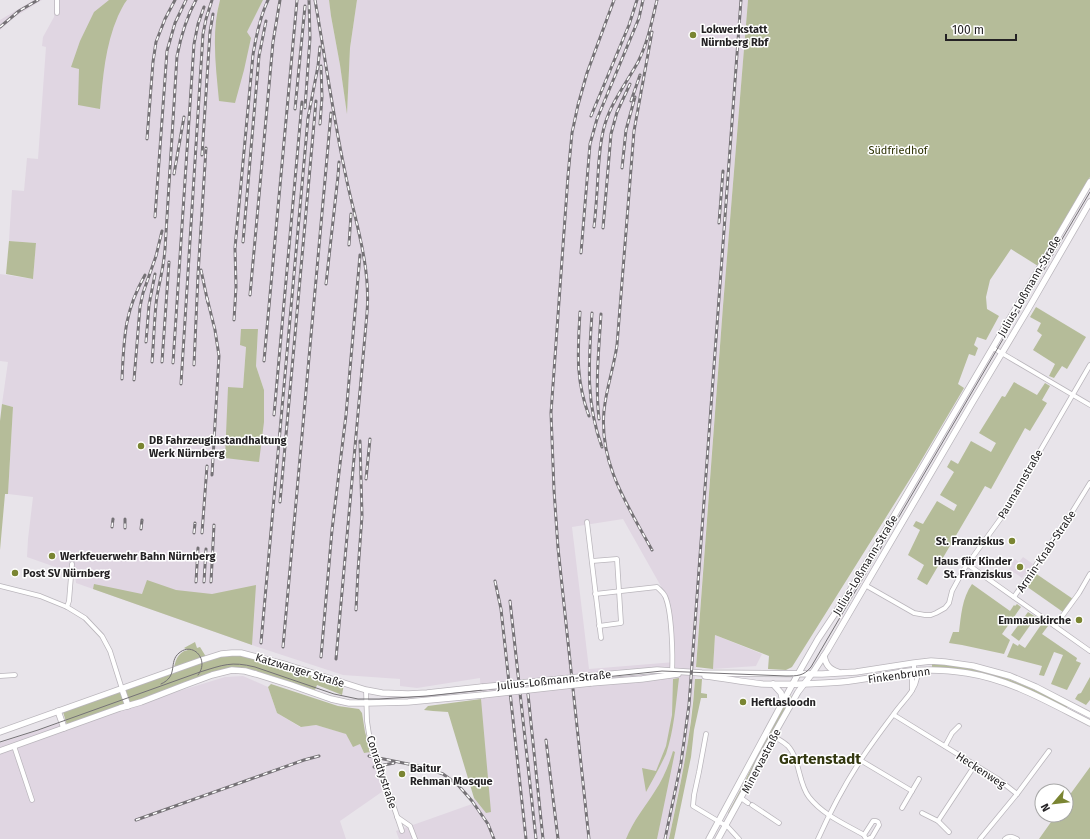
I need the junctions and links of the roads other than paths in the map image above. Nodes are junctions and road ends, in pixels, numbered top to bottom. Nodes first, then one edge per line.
1 (57, 0) edge
2 (57, 13) dead end
3 (1090, 182) edge
4 (1090, 202) edge
5 (993, 348) junction
6 (1002, 353) junction
7 (1090, 364) edge
8 (1072, 395) junction
9 (1090, 405) edge
10 (1090, 483) edge
11 (586, 522) dead end
12 (592, 561) junction
13 (72, 564) dead end
14 (967, 564) junction
15 (1090, 574) edge
16 (865, 585) junction
17 (0, 586) edge
18 (619, 591) junction
19 (596, 594) junction
20 (1014, 597) junction
21 (67, 607) junction
22 (600, 626) junction
23 (1055, 626) junction
24 (601, 638) dead end
25 (1090, 651) edge
26 (824, 656) junction
27 (914, 662) junction
28 (914, 671) junction
29 (672, 672) junction
30 (842, 673) junction
31 (798, 674) junction
32 (812, 674) junction
33 (15, 675) dead end
34 (0, 676) edge
35 (774, 684) junction
36 (792, 684) junction
37 (805, 684) junction
38 (482, 688) joint
39 (122, 689) junction
40 (366, 690) junction
41 (482, 694) joint
42 (783, 702) junction
43 (366, 703) junction
44 (128, 706) junction
45 (58, 711) junction
46 (894, 715) junction
47 (1090, 715) edge
48 (1090, 723) edge
49 (959, 726) dead end
50 (64, 728) junction
51 (0, 732) edge
52 (706, 734) dead end
53 (773, 736) junction
54 (14, 746) junction
55 (945, 746) junction
56 (0, 751) edge
57 (1049, 751) dead end
58 (860, 760) junction
59 (975, 765) junction
60 (919, 779) dead end
61 (912, 791) junction
62 (1017, 794) junction
63 (741, 798) junction
64 (32, 800) dead end
65 (902, 808) dead end
66 (922, 813) dead end
67 (829, 816) junction
68 (397, 817) junction
69 (719, 821) junction
70 (938, 821) junction
71 (779, 823) dead end
72 (725, 825) junction
73 (402, 831) dead end
74 (950, 832) dead end
75 (866, 838) edge
76 (415, 839) edge
77 (709, 839) edge
78 (718, 839) edge
79 (739, 839) edge
80 (818, 839) edge
81 (980, 839) edge
82 (1005, 839) edge
83 (1017, 839) edge

1 - 2 street
3 - 5 main road, Julius-Loßmann-Straße
4 - 6 main road, Julius-Loßmann-Straße
5 - 6 street
5 - 31 main road, Julius-Loßmann-Straße
6 - 8 street
6 - 16 main road, Julius-Loßmann-Straße
7 - 8 street, Paumannstraße
8 - 9 street
8 - 14 street, Paumannstraße
10 - 20 street, Armin-Knab-Straße
11 - 12 street
12 - 18 street
12 - 19 street
13 - 21 street
14 - 16 street, Paumannstraße
14 - 20 street
15 - 23 street
16 - 26 main road, Julius-Loßmann-Straße
17 - 21 street
18 - 19 street
18 - 22 street
18 - 29 street
19 - 22 street
20 - 23 street
21 - 39 street
22 - 24 street
23 - 25 street
26 - 30 main road
26 - 32 main road, Julius-Loßmann-Straße
27 - 28 street
27 - 30 main road, Finkenbrunn
27 - 47 main road, Finkenbrunn
28 - 37 main road, Finkenbrunn
28 - 46 street
28 - 48 main road, Finkenbrunn
29 - 31 main road, Julius-Loßmann-Straße
29 - 35 main road, Julius-Loßmann-Straße
29 - 38 main road, Julius-Loßmann-Straße, bridge
29 - 41 main road, Julius-Loßmann-Straße, bridge
30 - 32 main road, Finkenbrunn
31 - 32 main road, Finkenbrunn
31 - 36 main road, Minervastraße
32 - 37 main road, Julius-Loßmann-Straße
33 - 34 street
35 - 36 main road, Julius-Loßmann-Straße
35 - 42 main road
36 - 37 main road, Finkenbrunn
36 - 42 main road, Minervastraße
37 - 53 main road, Minervastraße
38 - 40 main road, Katzwanger Straße
39 - 40 main road, Katzwanger Straße
39 - 44 main road
39 - 45 main road, Katzwanger Straße
40 - 43 street, Conradtystraße
41 - 43 main road, Katzwanger Straße
42 - 69 main road, Minervastraße
43 - 44 main road, Katzwanger Straße
43 - 68 street, Conradtystraße
44 - 50 main road, Katzwanger Straße
45 - 50 main road
45 - 51 main road, Katzwanger Straße
46 - 55 street, Heckenweg
46 - 58 street
49 - 55 street, Heckenweg
50 - 54 main road, Katzwanger Straße
52 - 69 street
53 - 63 main road, Minervastraße
53 - 67 street
54 - 56 main road, Katzwanger Straße
54 - 64 street
55 - 59 street, Heckenweg
57 - 62 street
58 - 61 street
58 - 67 street
59 - 62 street, Heckenweg
59 - 70 street
60 - 61 street
61 - 65 street
62 - 81 street
63 - 71 street
63 - 72 main road, Minervastraße
66 - 70 street
67 - 75 street
67 - 80 street
68 - 73 street, Conradtystraße
68 - 76 street, Conradtystraße
69 - 72 street
69 - 77 main road, Minervastraße
70 - 74 street
72 - 78 main road, Minervastraße
72 - 79 street
82 - 83 street

